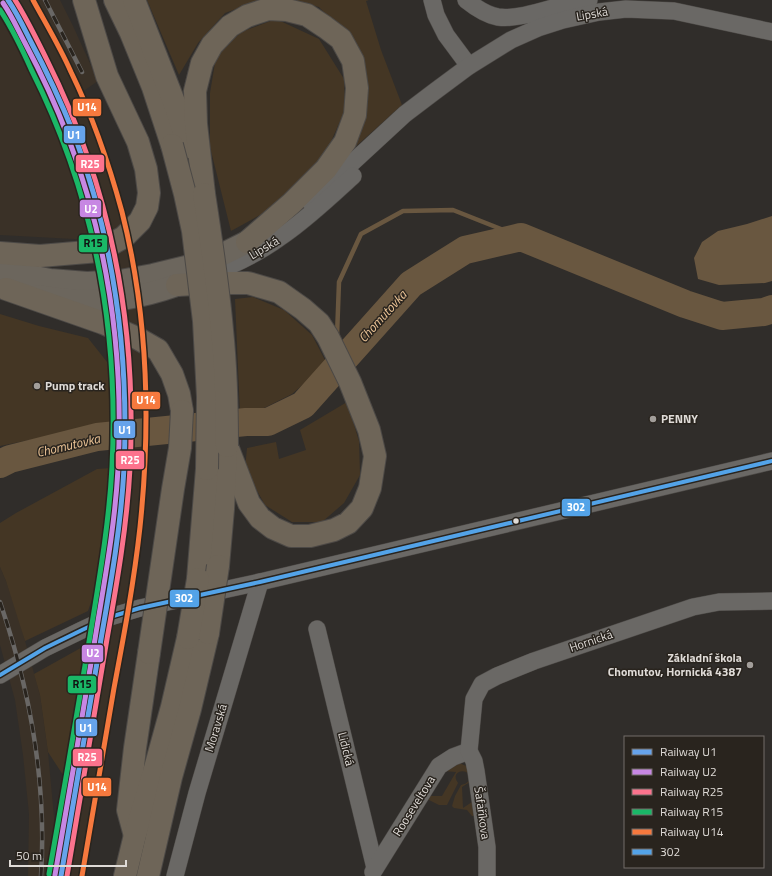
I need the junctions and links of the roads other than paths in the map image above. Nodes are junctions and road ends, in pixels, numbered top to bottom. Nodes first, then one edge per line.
1 (84, 0) edge
2 (115, 0) edge
3 (134, 0) edge
4 (432, 0) edge
5 (466, 0) edge
6 (589, 0) edge
7 (619, 0) edge
8 (674, 11) junction
9 (772, 32) edge
10 (469, 66) junction
11 (204, 194) junction
12 (247, 242) junction
13 (0, 253) edge
14 (2, 282) edge
15 (178, 285) junction
16 (227, 446) junction
17 (772, 461) edge
18 (260, 582) junction
19 (772, 602) edge
20 (317, 629) dead end
21 (198, 635) junction
22 (0, 675) edge
23 (469, 751) junction
24 (135, 835) junction
25 (373, 872) edge
26 (125, 876) edge
27 (148, 876) edge
28 (175, 876) edge
29 (487, 876) edge

1 - 13 highway
2 - 21 highway, bridge
3 - 11 highway
4 - 10 street
5 - 6 street
7 - 8 street
8 - 9 street, Lipská
8 - 10 street, Lipská
10 - 12 street, Lipská
10 - 15 street, Lipská
11 - 12 highway
11 - 16 highway, bridge
12 - 14 main road, Lipská
14 - 15 main road, Lipská
14 - 24 highway, bridge
15 - 16 highway
16 - 21 highway, bridge
17 - 18 street
18 - 22 street
18 - 28 street, Moravská
19 - 23 street, Hornická
20 - 25 street, Lidická
21 - 24 highway
21 - 27 highway
23 - 25 street, Rooseveltova
23 - 29 street, Šafaříkova
24 - 26 highway

